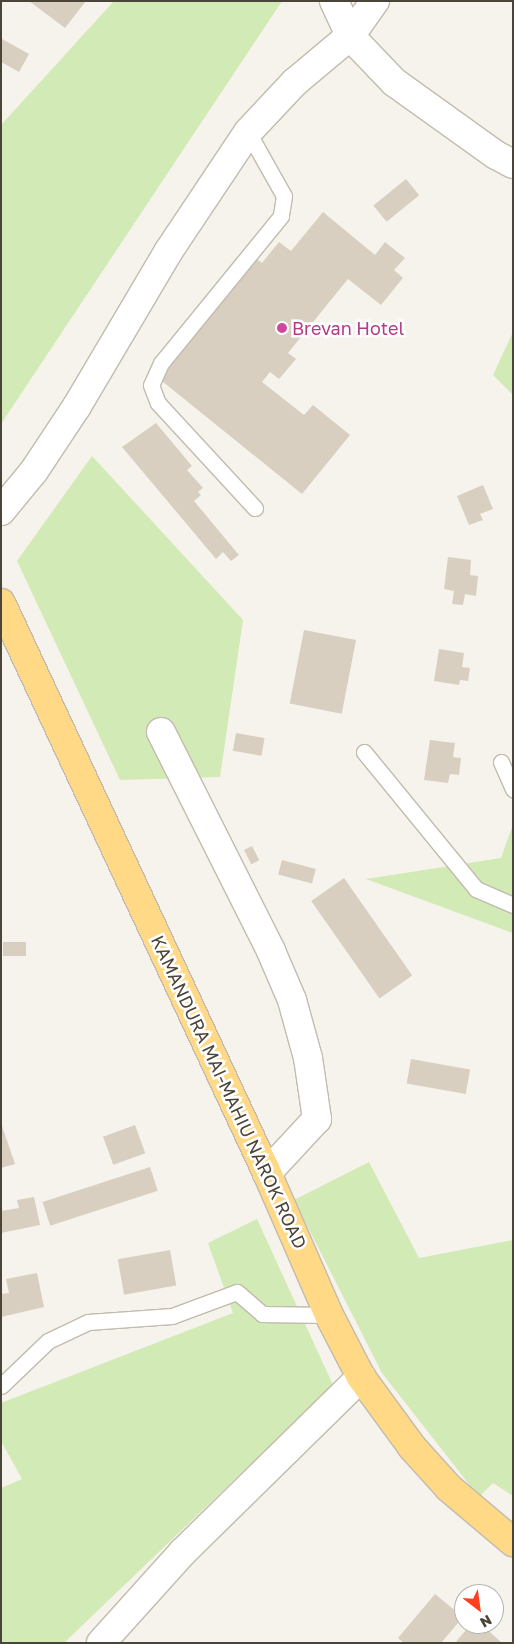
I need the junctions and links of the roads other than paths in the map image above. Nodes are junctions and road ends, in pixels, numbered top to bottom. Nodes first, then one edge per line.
1 (334, 1) edge
2 (375, 1) edge
3 (350, 36) junction
4 (248, 132) junction
5 (513, 164) edge
6 (255, 508) dead end
7 (1, 511) edge
8 (1, 603) edge
9 (161, 732) dead end
10 (364, 752) dead end
11 (501, 762) dead end
12 (513, 789) edge
13 (513, 905) edge
14 (267, 1173) junction
15 (329, 1315) junction
16 (362, 1377) junction
17 (1, 1386) edge
18 (513, 1542) edge
19 (101, 1643) edge

1 - 3 street
2 - 3 street
3 - 4 street
3 - 5 street
4 - 6 lane
4 - 7 street
8 - 14 highway, KAMANDURA MAI-MAHIU NAROK ROAD
9 - 14 street
10 - 13 lane
11 - 12 lane
14 - 15 highway, KAMANDURA MAI-MAHIU NAROK ROAD
15 - 16 highway, KAMANDURA MAI-MAHIU NAROK ROAD
15 - 17 lane
16 - 18 highway, KAMANDURA MAI-MAHIU NAROK ROAD
16 - 19 street

